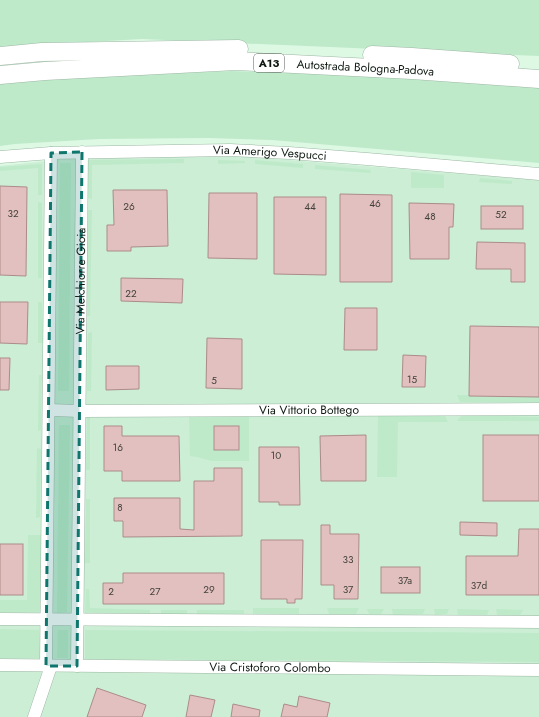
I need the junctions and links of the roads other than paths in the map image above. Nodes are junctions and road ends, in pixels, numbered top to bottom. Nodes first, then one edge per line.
1 (0, 56) edge
2 (539, 66) edge
3 (0, 75) edge
4 (539, 78) edge
5 (82, 152) junction
6 (51, 153) junction
7 (0, 157) edge
8 (539, 174) edge
9 (539, 409) edge
10 (48, 410) junction
11 (80, 411) junction
12 (0, 619) edge
13 (47, 619) junction
14 (77, 619) junction
15 (539, 622) edge
16 (0, 665) edge
17 (49, 666) junction
18 (77, 666) junction
19 (539, 670) edge
20 (34, 717) edge

1 - 2 highway, Autostrada Bologna-Padova / A13
3 - 4 highway, Autostrada Bologna-Padova / A13
5 - 6 street, Via Amerigo Vespucci
5 - 8 street, Via Amerigo Vespucci
5 - 11 street, Via Melchiorre Gioia
6 - 7 street, Via Amerigo Vespucci
6 - 10 street
9 - 11 street, Via Vittorio Bottego
10 - 11 street
10 - 13 street
11 - 14 street, Via Melchiorre Gioia
12 - 13 street
13 - 14 street
13 - 17 street
14 - 15 street
14 - 18 street, Via Melchiorre Gioia
16 - 17 street, Via Cristoforo Colombo
17 - 18 street, Via Cristoforo Colombo
17 - 20 street
18 - 19 street, Via Cristoforo Colombo

